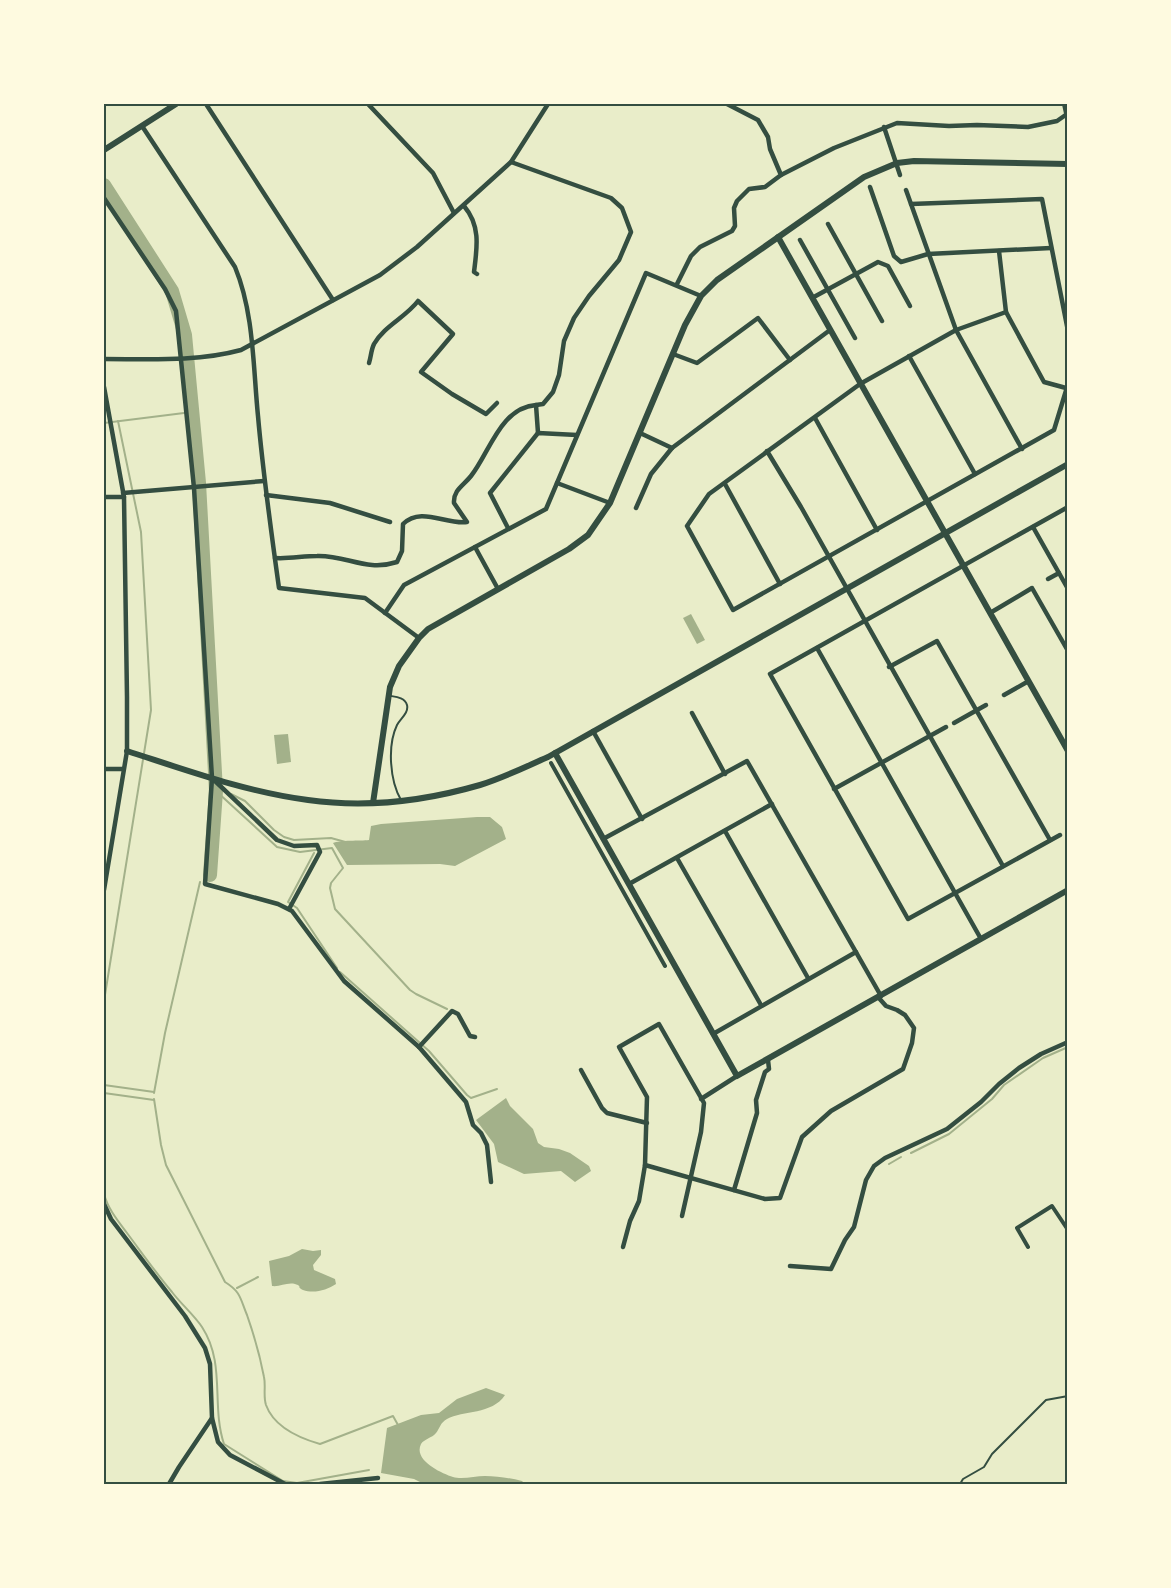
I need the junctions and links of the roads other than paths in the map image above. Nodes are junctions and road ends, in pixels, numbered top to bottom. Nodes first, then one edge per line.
1 (176, 104) edge
2 (206, 104) edge
3 (368, 104) edge
4 (548, 104) edge
5 (727, 104) edge
6 (1065, 104) edge
7 (736, 105) edge
8 (1067, 116) edge
9 (142, 126) junction
10 (884, 127) junction
11 (104, 150) edge
12 (511, 162) junction
13 (897, 163) junction
14 (1068, 164) edge
15 (900, 175) dead end
16 (781, 176) junction
17 (870, 187) dead end
18 (906, 190) dead end
19 (104, 198) edge
20 (911, 204) junction
21 (464, 206) junction
22 (454, 213) junction
23 (828, 224) dead end
24 (778, 237) junction
25 (800, 240) dead end
26 (1051, 248) junction
27 (999, 250) junction
28 (928, 254) junction
29 (855, 273) junction
30 (477, 274) dead end
31 (677, 284) junction
32 (828, 289) junction
33 (702, 296) junction
34 (812, 298) junction
35 (333, 300) junction
36 (910, 306) dead end
37 (1006, 312) junction
38 (882, 321) dead end
39 (830, 330) junction
40 (956, 330) junction
41 (1068, 332) edge
42 (855, 338) dead end
43 (251, 346) junction
44 (673, 354) junction
45 (909, 356) junction
46 (182, 358) junction
47 (104, 359) edge
48 (790, 360) junction
49 (369, 363) dead end
50 (860, 384) junction
51 (1067, 386) edge
52 (104, 387) edge
53 (497, 403) dead end
54 (536, 405) junction
55 (815, 418) junction
56 (538, 433) junction
57 (640, 433) junction
58 (577, 435) junction
59 (672, 448) junction
60 (1022, 449) junction
61 (767, 451) junction
62 (1068, 464) edge
63 (975, 474) junction
64 (264, 481) junction
65 (557, 483) junction
66 (725, 484) junction
67 (194, 488) junction
68 (123, 495) junction
69 (266, 495) junction
70 (104, 497) edge
71 (926, 502) junction
72 (610, 503) junction
73 (1068, 507) edge
74 (636, 508) dead end
75 (390, 522) dead end
76 (1034, 527) junction
77 (508, 528) junction
78 (877, 530) junction
79 (945, 533) junction
80 (475, 547) junction
81 (274, 558) junction
82 (828, 558) junction
83 (963, 565) junction
84 (1059, 573) junction
85 (1048, 579) dead end
86 (780, 584) junction
87 (1037, 585) dead end
88 (1032, 588) junction
89 (498, 589) junction
90 (846, 589) junction
91 (1068, 589) edge
92 (385, 613) junction
93 (990, 613) junction
94 (864, 621) junction
95 (419, 638) junction
96 (817, 648) junction
97 (1068, 651) edge
98 (889, 667) junction
99 (1027, 682) junction
100 (389, 695) junction
101 (1004, 695) dead end
102 (986, 705) dead end
103 (976, 710) junction
104 (692, 713) dead end
105 (954, 723) dead end
106 (946, 727) dead end
107 (593, 731) junction
108 (929, 737) junction
109 (127, 751) junction
110 (1068, 752) edge
111 (555, 753) junction
112 (550, 763) dead end
113 (881, 763) junction
114 (104, 769) edge
115 (123, 769) junction
116 (725, 774) junction
117 (212, 778) junction
118 (834, 789) junction
119 (401, 801) junction
120 (374, 803) junction
121 (772, 804) junction
122 (642, 819) junction
123 (725, 831) junction
124 (1060, 835) dead end
125 (603, 839) junction
126 (1050, 840) junction
127 (677, 858) junction
128 (1003, 866) junction
129 (629, 884) junction
130 (104, 890) edge
131 (1068, 890) edge
132 (954, 893) junction
133 (289, 909) junction
134 (981, 939) junction
135 (856, 952) junction
136 (665, 966) dead end
137 (808, 978) junction
138 (880, 997) junction
139 (761, 1005) junction
140 (713, 1034) junction
141 (475, 1037) dead end
142 (1068, 1042) edge
143 (419, 1047) junction
144 (768, 1060) junction
145 (580, 1070) dead end
146 (737, 1076) junction
147 (701, 1099) junction
148 (647, 1123) junction
149 (645, 1165) junction
150 (689, 1178) junction
151 (491, 1182) dead end
152 (734, 1190) junction
153 (104, 1204) edge
154 (682, 1216) dead end
155 (1068, 1230) edge
156 (623, 1246) dead end
157 (1028, 1247) dead end
158 (790, 1266) dead end
159 (1068, 1396) edge
160 (212, 1418) junction
161 (378, 1478) dead end
162 (170, 1485) edge
163 (285, 1485) edge
164 (320, 1485) edge
165 (960, 1485) edge

1 - 9 street
2 - 35 street
3 - 22 street
4 - 12 street
5 - 7 street
6 - 8 street
7 - 16 street
8 - 10 street
9 - 11 street
9 - 43 street
10 - 13 street
10 - 16 street
12 - 21 street
12 - 54 street
13 - 14 street
13 - 15 street
13 - 24 street
16 - 31 street
17 - 28 street
18 - 20 street
19 - 46 street
20 - 26 street
20 - 28 street
21 - 22 street
21 - 30 street
22 - 35 street
23 - 29 street
24 - 33 street
24 - 34 street
25 - 32 street
26 - 27 street
26 - 41 street
27 - 28 street
27 - 37 street
28 - 40 street
29 - 32 street
29 - 36 street
29 - 38 street
31 - 33 street
31 - 58 street
32 - 34 street
32 - 42 street
33 - 44 street
34 - 39 street
35 - 43 street
37 - 40 street
37 - 51 street
39 - 48 street
39 - 50 street
40 - 45 street
40 - 60 street
43 - 46 street
43 - 64 street
44 - 48 street
44 - 57 street
45 - 50 street
45 - 63 street
46 - 47 street
46 - 67 street
48 - 59 street
49 - 53 street
50 - 55 street
50 - 71 street
51 - 60 street
52 - 68 street
54 - 56 street
54 - 81 street
55 - 61 street
55 - 78 street
56 - 58 street
56 - 77 street
57 - 59 street
57 - 72 street
58 - 65 street
59 - 74 street
60 - 63 street
61 - 66 street
61 - 82 street
62 - 79 street
63 - 71 street
64 - 67 street
64 - 69 street
65 - 72 street
65 - 77 street
66 - 86 street
66 - 86 street
67 - 68 street
67 - 117 street
68 - 70 street
68 - 109 street
69 - 75 street
69 - 81 street
71 - 78 street
71 - 79 street
72 - 89 street
73 - 76 street
76 - 83 street
76 - 84 street
77 - 80 street
78 - 82 street
79 - 83 street
79 - 90 street
80 - 89 street
80 - 92 street
81 - 92 street
82 - 86 street
82 - 90 street
83 - 93 street
83 - 94 street
84 - 85 street
84 - 91 street
87 - 88 street
88 - 93 street
88 - 97 street
89 - 95 street
90 - 94 street
90 - 107 street
92 - 95 street
93 - 99 street
94 - 96 street
94 - 98 street
95 - 100 street
96 - 113 street
96 - 118 street
98 - 103 street
98 - 108 street
99 - 101 street
99 - 110 street
100 - 119 lane
100 - 120 street
102 - 103 street
103 - 105 street
103 - 126 street
104 - 116 street
106 - 108 street
107 - 111 street
107 - 122 street
108 - 113 street
108 - 128 street
109 - 115 street
109 - 117 street
111 - 119 street
111 - 125 street
112 - 136 street
113 - 118 street
113 - 132 street
114 - 115 street
115 - 130 street
116 - 121 street
116 - 122 street
117 - 120 street
117 - 133 street
117 - 133 street
118 - 132 street
119 - 120 street
121 - 123 street
121 - 135 street
122 - 125 street
123 - 127 street
123 - 137 street
124 - 126 street
125 - 129 street
126 - 128 street
127 - 129 street
127 - 139 street
128 - 132 street
129 - 140 street
131 - 134 street
132 - 134 street
133 - 143 street
134 - 138 street
135 - 137 street
135 - 138 street
137 - 139 street
138 - 144 street
138 - 152 street
139 - 140 street
140 - 146 street
141 - 143 street
142 - 158 street
143 - 151 street
144 - 146 street
144 - 152 street
145 - 148 street
146 - 147 street
147 - 148 street
147 - 150 street
148 - 149 street
149 - 150 street
149 - 156 street
150 - 152 street
150 - 154 street
153 - 160 street
155 - 157 street
159 - 165 lane
160 - 162 street
160 - 163 street
161 - 164 street

